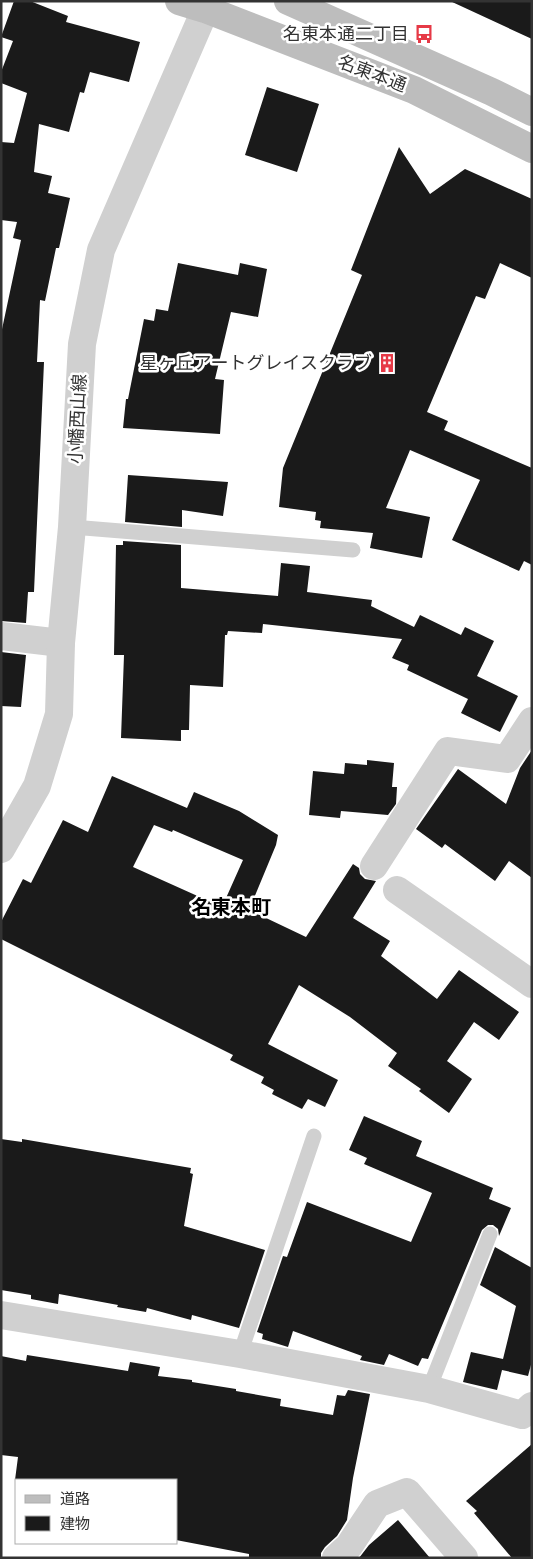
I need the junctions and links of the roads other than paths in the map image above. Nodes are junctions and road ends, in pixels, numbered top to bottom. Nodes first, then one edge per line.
1 (179, 1) edge
2 (288, 1) edge
3 (207, 5) edge
4 (532, 112) edge
5 (532, 149) edge
6 (72, 527) junction
7 (353, 550) dead end
8 (1, 636) edge
9 (61, 643) junction
10 (532, 721) edge
11 (1, 849) edge
12 (374, 866) dead end
13 (397, 890) dead end
14 (532, 984) edge
15 (314, 1136) dead end
16 (490, 1234) dead end
17 (1, 1315) edge
18 (240, 1354) junction
19 (429, 1389) junction
20 (532, 1406) edge
21 (336, 1558) edge
22 (464, 1558) edge

1 - 3 main road, 名東本通
2 - 4 main road, 名東本通
3 - 5 main road, 名東本通
3 - 6 street, 小幡西山線
6 - 7 lane
6 - 9 street, 小幡西山線
8 - 9 street
9 - 11 street, 小幡西山線
10 - 12 street
13 - 14 street
15 - 18 lane
16 - 19 lane
17 - 18 street
18 - 19 street
19 - 20 street
21 - 22 street

